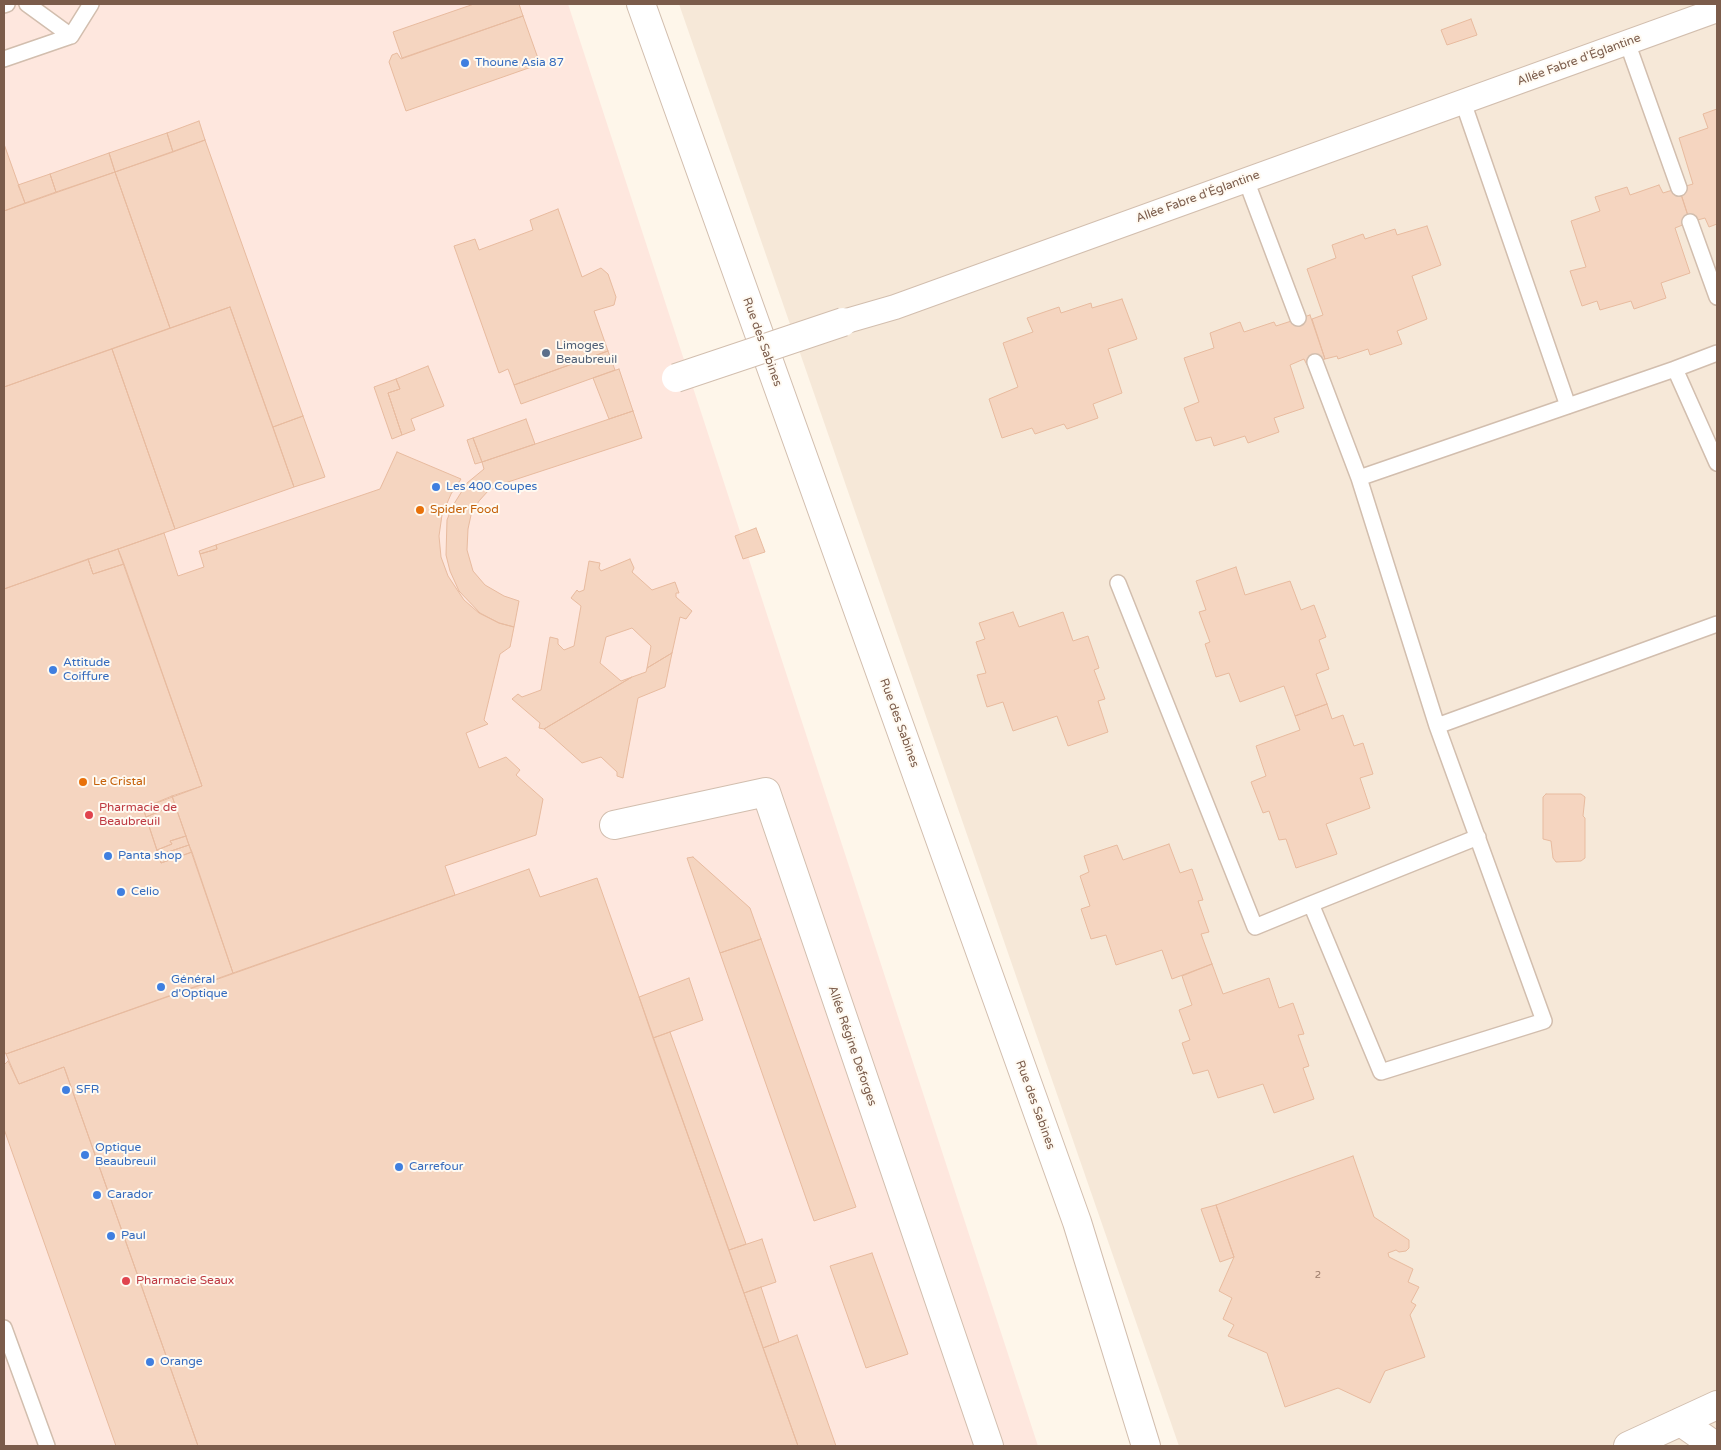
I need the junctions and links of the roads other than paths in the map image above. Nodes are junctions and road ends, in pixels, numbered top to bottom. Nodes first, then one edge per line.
1 (27, 4) edge
2 (91, 4) edge
3 (641, 4) edge
4 (1717, 10) edge
5 (71, 36) junction
6 (1627, 42) junction
7 (4, 59) edge
8 (1462, 102) junction
9 (1246, 180) junction
10 (1679, 188) dead end
11 (1690, 222) dead end
12 (1717, 297) edge
13 (1298, 318) dead end
14 (843, 322) joint
15 (1717, 353) edge
16 (1315, 362) dead end
17 (1675, 370) junction
18 (676, 378) dead end
19 (1568, 406) junction
20 (1717, 463) edge
21 (1359, 478) junction
22 (1118, 583) dead end
23 (1717, 624) edge
24 (1438, 726) junction
25 (614, 825) dead end
26 (1478, 837) junction
27 (1311, 904) junction
28 (4, 1328) edge
29 (1717, 1405) edge
30 (1681, 1422) junction
31 (47, 1446) edge
32 (989, 1446) edge
33 (1146, 1446) edge
34 (1628, 1446) edge
35 (1715, 1446) edge

1 - 5 lane
2 - 5 lane
3 - 33 street, Rue des Sabines
4 - 6 street, Allée Fabre d'Églantine
5 - 7 lane
6 - 8 street, Allée Fabre d'Églantine
6 - 10 lane
8 - 9 street, Allée Fabre d'Églantine
8 - 19 lane
9 - 13 lane
9 - 14 street, Allée Fabre d'Églantine
11 - 12 lane
14 - 18 street, Allée Fabre d'Églantine, bridge
15 - 17 lane
16 - 21 lane
17 - 19 lane
17 - 20 lane
19 - 21 lane
21 - 24 lane
22 - 27 lane
23 - 24 lane
24 - 26 lane
25 - 32 street, Allée Régine Deforges
26 - 27 lane
26 - 27 lane
28 - 31 lane
29 - 30 street
30 - 34 street
30 - 35 street

